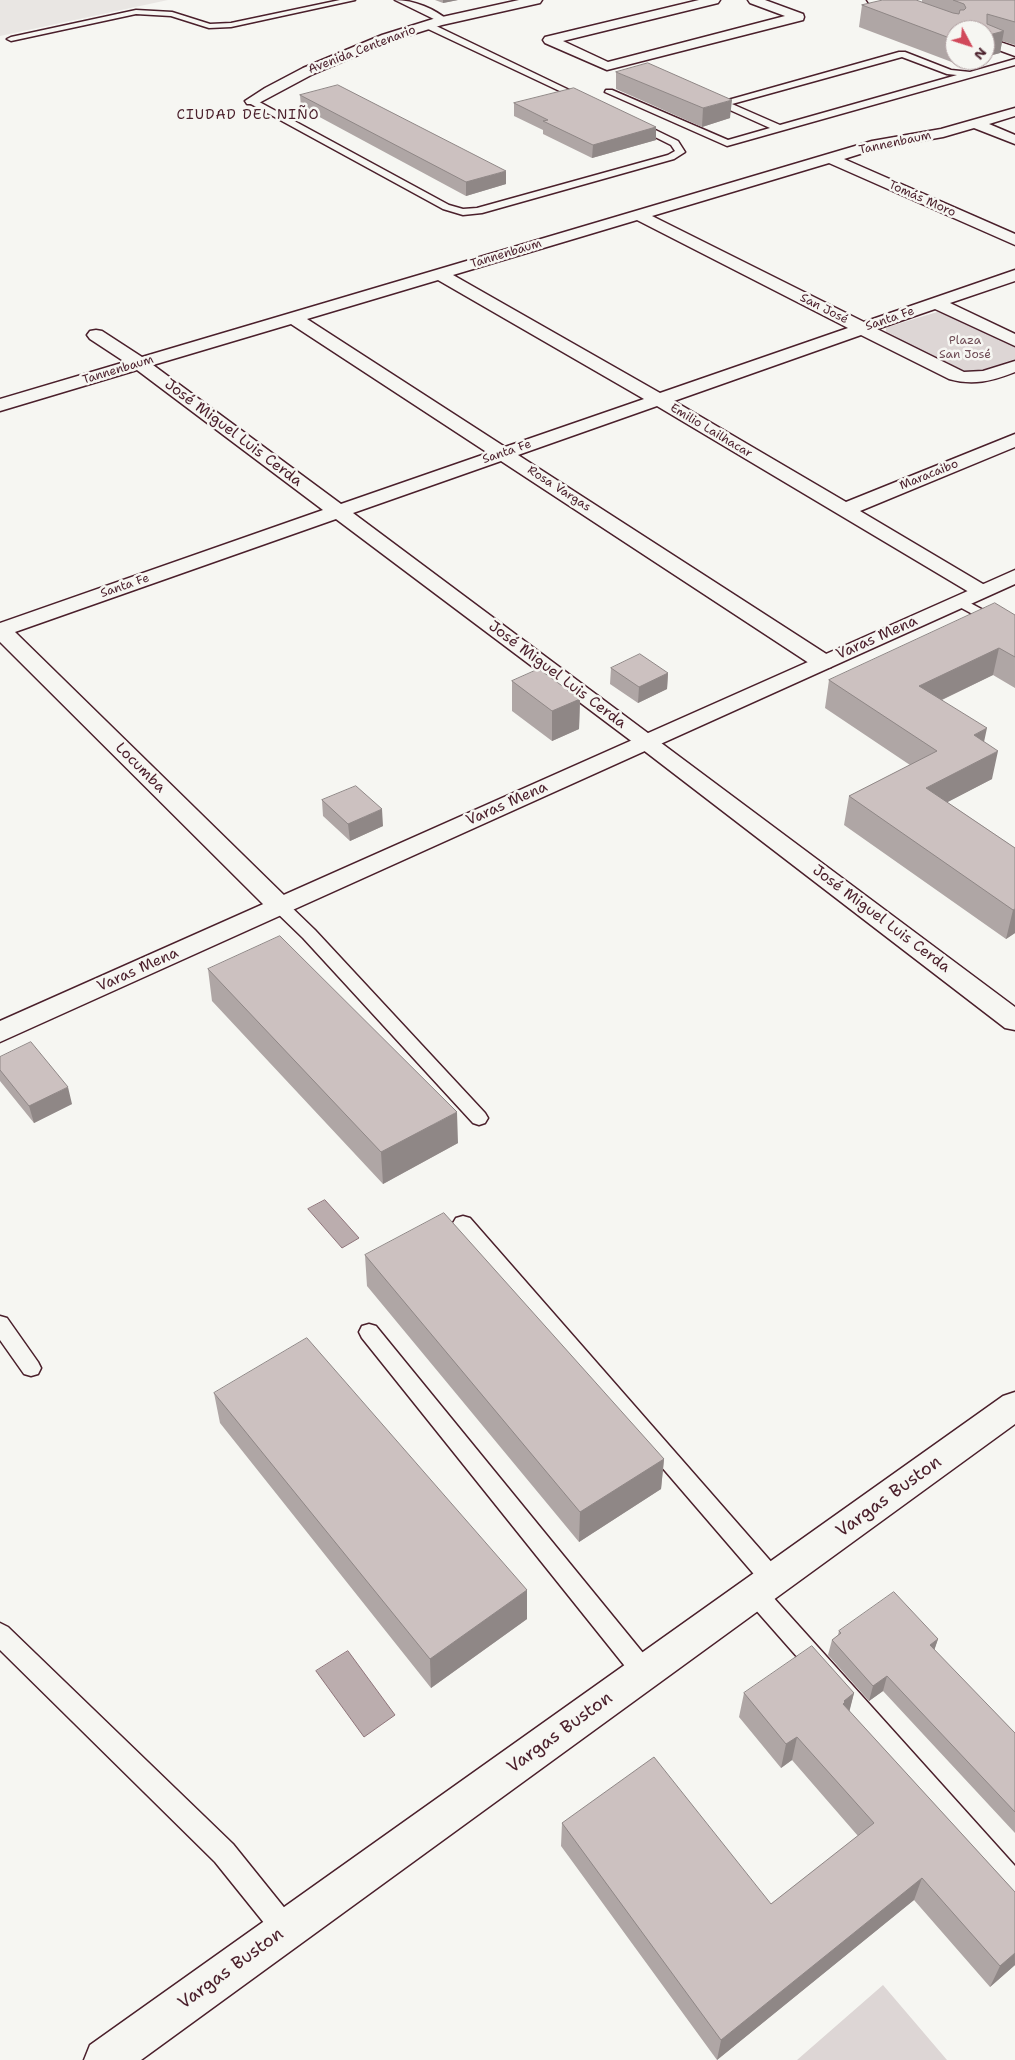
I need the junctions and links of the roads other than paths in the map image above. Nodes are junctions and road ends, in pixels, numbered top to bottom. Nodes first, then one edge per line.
1 (351, 0) edge
2 (399, 0) edge
3 (422, 0) edge
4 (536, 0) edge
5 (714, 0) edge
6 (754, 0) edge
7 (873, 0) edge
8 (639, 3) dead end
9 (666, 12) junction
10 (442, 13) junction
11 (694, 21) dead end
12 (618, 24) junction
13 (429, 26) junction
14 (945, 26) edge
15 (711, 28) dead end
16 (635, 31) dead end
17 (728, 35) junction
18 (12, 39) dead end
19 (660, 42) dead end
20 (995, 45) edge
21 (676, 48) junction
22 (1015, 52) edge
23 (1015, 62) edge
24 (971, 75) junction
25 (609, 92) dead end
26 (252, 101) joint
27 (596, 105) edge
28 (1015, 112) edge
29 (622, 118) edge
30 (976, 124) junction
31 (779, 128) junction
32 (1015, 140) edge
33 (830, 158) junction
34 (638, 215) junction
35 (1015, 240) edge
36 (439, 274) junction
37 (1015, 275) edge
38 (936, 302) junction
39 (294, 318) junction
40 (862, 328) junction
41 (96, 335) dead end
42 (1015, 340) edge
43 (140, 364) junction
44 (1015, 366) edge
45 (658, 399) junction
46 (0, 405) edge
47 (1015, 440) edge
48 (504, 453) junction
49 (844, 510) junction
50 (338, 512) junction
51 (1015, 576) edge
52 (981, 591) junction
53 (959, 601) junction
54 (0, 630) edge
55 (1015, 633) edge
56 (823, 662) junction
57 (646, 741) junction
58 (280, 906) junction
59 (1015, 1021) edge
60 (0, 1032) edge
61 (479, 1118) dead end
62 (463, 1223) dead end
63 (0, 1324) edge
64 (369, 1332) dead end
65 (32, 1368) dead end
66 (1015, 1406) edge
67 (764, 1586) junction
68 (0, 1634) edge
69 (644, 1672) junction
70 (1015, 1885) edge
71 (286, 1930) junction
72 (105, 2060) edge

1 - 18 lane
2 - 10 lane
3 - 10 lane
4 - 10 street, Avenida Centenario
5 - 9 street
6 - 17 street
7 - 14 street
8 - 9 street
9 - 11 street
9 - 12 street
10 - 13 street, Avenida Centenario
12 - 16 street
12 - 21 street
13 - 26 street, Avenida Centenario
13 - 27 lane
15 - 17 street
17 - 21 street
19 - 21 street
20 - 22 street
23 - 24 lane
24 - 31 lane
24 - 31 lane
25 - 31 lane
26 - 29 lane
28 - 30 street, Tannenbaum
30 - 32 street
30 - 33 street, Tannenbaum
33 - 34 street, Tannenbaum
33 - 35 street, Tomás Moro
34 - 36 street, Tannenbaum
34 - 40 street, San José
36 - 39 street, Tannenbaum
36 - 45 street, Emilio Lailhacar
37 - 38 street, Santa Fe
38 - 40 street, Santa Fe
38 - 42 street
39 - 43 street, Tannenbaum
39 - 48 street, Rosa Vargas
40 - 44 street, San José
40 - 45 street, Santa Fe
41 - 43 street, José Miguel Luis Cerda
43 - 46 street, Tannenbaum
43 - 50 street, José Miguel Luis Cerda
45 - 48 street, Santa Fe
45 - 49 street, Emilio Lailhacar
47 - 49 street, Maracaibo
48 - 50 street, Santa Fe
48 - 56 street, Rosa Vargas
49 - 52 street, Emilio Lailhacar
50 - 54 street, Santa Fe
50 - 57 street, José Miguel Luis Cerda
51 - 52 street, Varas Mena
52 - 53 street, Varas Mena
53 - 55 lane
53 - 56 street, Varas Mena
54 - 58 street, Locumba
56 - 57 street, Varas Mena
57 - 58 street, Varas Mena
57 - 59 street, José Miguel Luis Cerda
58 - 60 street, Varas Mena
58 - 61 lane
62 - 67 lane
63 - 65 lane
64 - 69 lane
66 - 67 street, Vargas Buston
67 - 69 street, Vargas Buston
67 - 70 lane
68 - 71 lane
69 - 71 street, Vargas Buston
71 - 72 street, Vargas Buston

